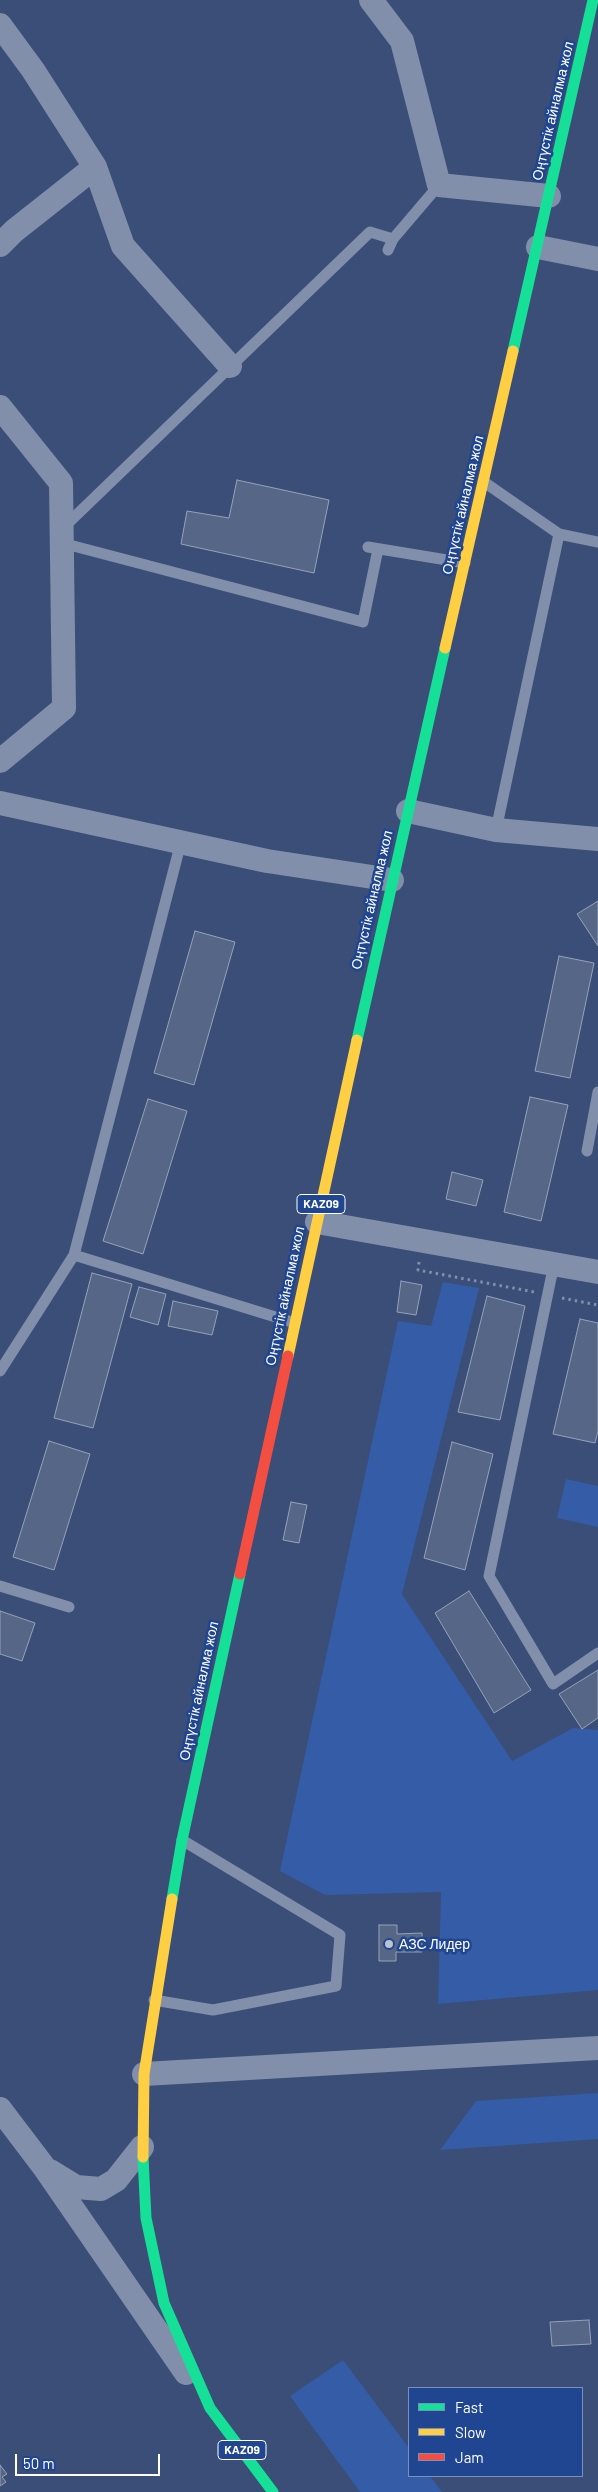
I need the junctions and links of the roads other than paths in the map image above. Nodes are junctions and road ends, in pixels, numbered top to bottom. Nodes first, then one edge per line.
1 (371, 0) edge
2 (593, 0) edge
3 (0, 25) edge
4 (95, 166) junction
5 (439, 185) junction
6 (549, 196) junction
7 (392, 238) junction
8 (0, 245) edge
9 (538, 247) junction
10 (388, 250) dead end
11 (598, 259) edge
12 (230, 366) junction
13 (0, 407) edge
14 (484, 482) junction
15 (559, 534) junction
16 (62, 536) junction
17 (598, 542) edge
18 (465, 563) junction
19 (0, 761) edge
20 (0, 803) edge
21 (408, 810) junction
22 (496, 830) junction
23 (598, 839) edge
24 (181, 842) junction
25 (392, 880) junction
26 (598, 1092) edge
27 (587, 1151) dead end
28 (317, 1222) junction
29 (74, 1255) junction
30 (554, 1264) junction
31 (598, 1272) edge
32 (295, 1324) junction
33 (0, 1372) edge
34 (0, 1586) edge
35 (69, 1608) dead end
36 (598, 1653) edge
37 (182, 1840) junction
38 (154, 2000) junction
39 (598, 2048) edge
40 (144, 2074) junction
41 (0, 2109) edge
42 (142, 2147) junction
43 (44, 2167) junction
44 (210, 2408) junction
45 (273, 2492) edge

1 - 5 street
2 - 6 highway, Оңтүстік айналма жол / KAZ09
3 - 4 street
4 - 8 street
4 - 12 street
5 - 6 street
5 - 7 lane
6 - 9 highway, Оңтүстік айналма жол / KAZ09
7 - 10 lane
7 - 12 lane
9 - 11 street
9 - 14 highway, Оңтүстік айналма жол / KAZ09
12 - 16 lane
13 - 16 street
14 - 15 lane
14 - 18 highway, Оңтүстік айналма жол / KAZ09
15 - 17 lane
15 - 22 lane
16 - 18 lane
16 - 19 street
18 - 21 highway, Оңтүстік айналма жол / KAZ09
20 - 24 street
21 - 22 street
21 - 25 highway, Оңтүстік айналма жол / KAZ09
22 - 23 street
24 - 25 street
24 - 29 lane
25 - 28 highway, Оңтүстік айналма жол / KAZ09
26 - 27 lane
28 - 30 street
28 - 32 highway, Оңтүстік айналма жол / KAZ09
29 - 32 lane
29 - 33 lane
30 - 31 street
30 - 36 lane
32 - 37 highway, Оңтүстік айналма жол / KAZ09
34 - 35 lane
37 - 38 highway, Оңтүстік айналма жол / KAZ09
37 - 38 lane
38 - 40 highway, Оңтүстік айналма жол / KAZ09
39 - 40 street
40 - 42 highway, Оңтүстік айналма жол / KAZ09
41 - 43 street
42 - 43 street
42 - 44 highway, Оңтүстік айналма жол / KAZ09
43 - 44 street
44 - 45 highway, Оңтүстік айналма жол / KAZ09

